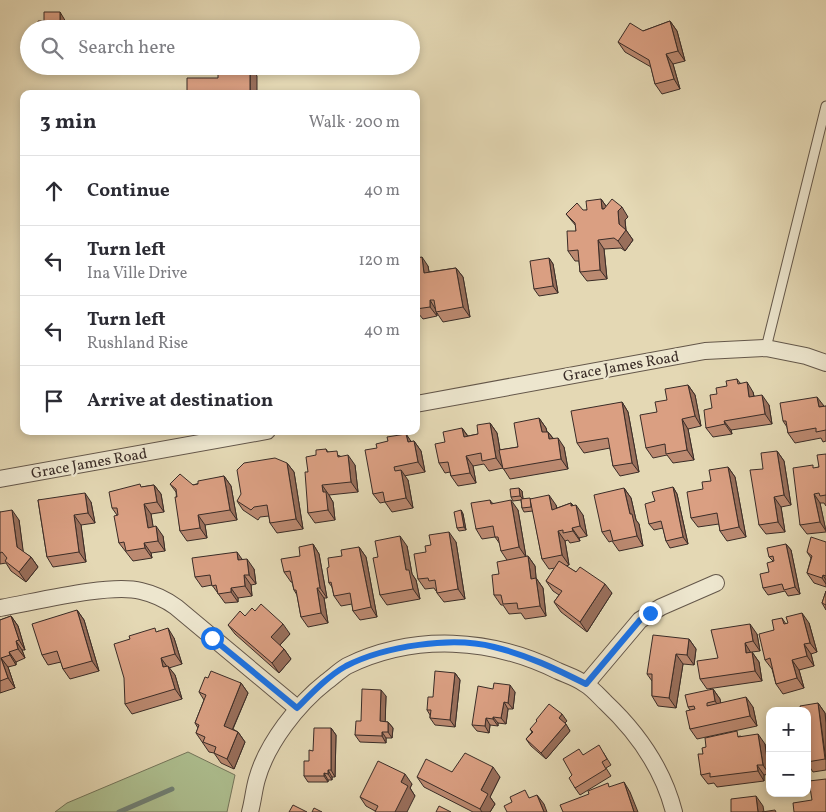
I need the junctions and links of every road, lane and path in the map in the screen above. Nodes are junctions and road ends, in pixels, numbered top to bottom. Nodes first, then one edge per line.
1 (826, 106) edge
2 (766, 348) junction
3 (826, 363) edge
4 (420, 403) edge
5 (222, 435) edge
6 (199, 437) edge
7 (0, 479) edge
8 (716, 583) dead end
9 (0, 608) edge
10 (586, 684) junction
11 (297, 708) junction
12 (250, 812) edge
13 (674, 812) edge

1 - 2 lane
2 - 3 street, Grace James Road
2 - 4 street, Grace James Road
5 - 6 street, Grace James Road
6 - 7 street, Grace James Road
8 - 10 street
9 - 11 street
10 - 11 street
10 - 13 street
11 - 12 street

